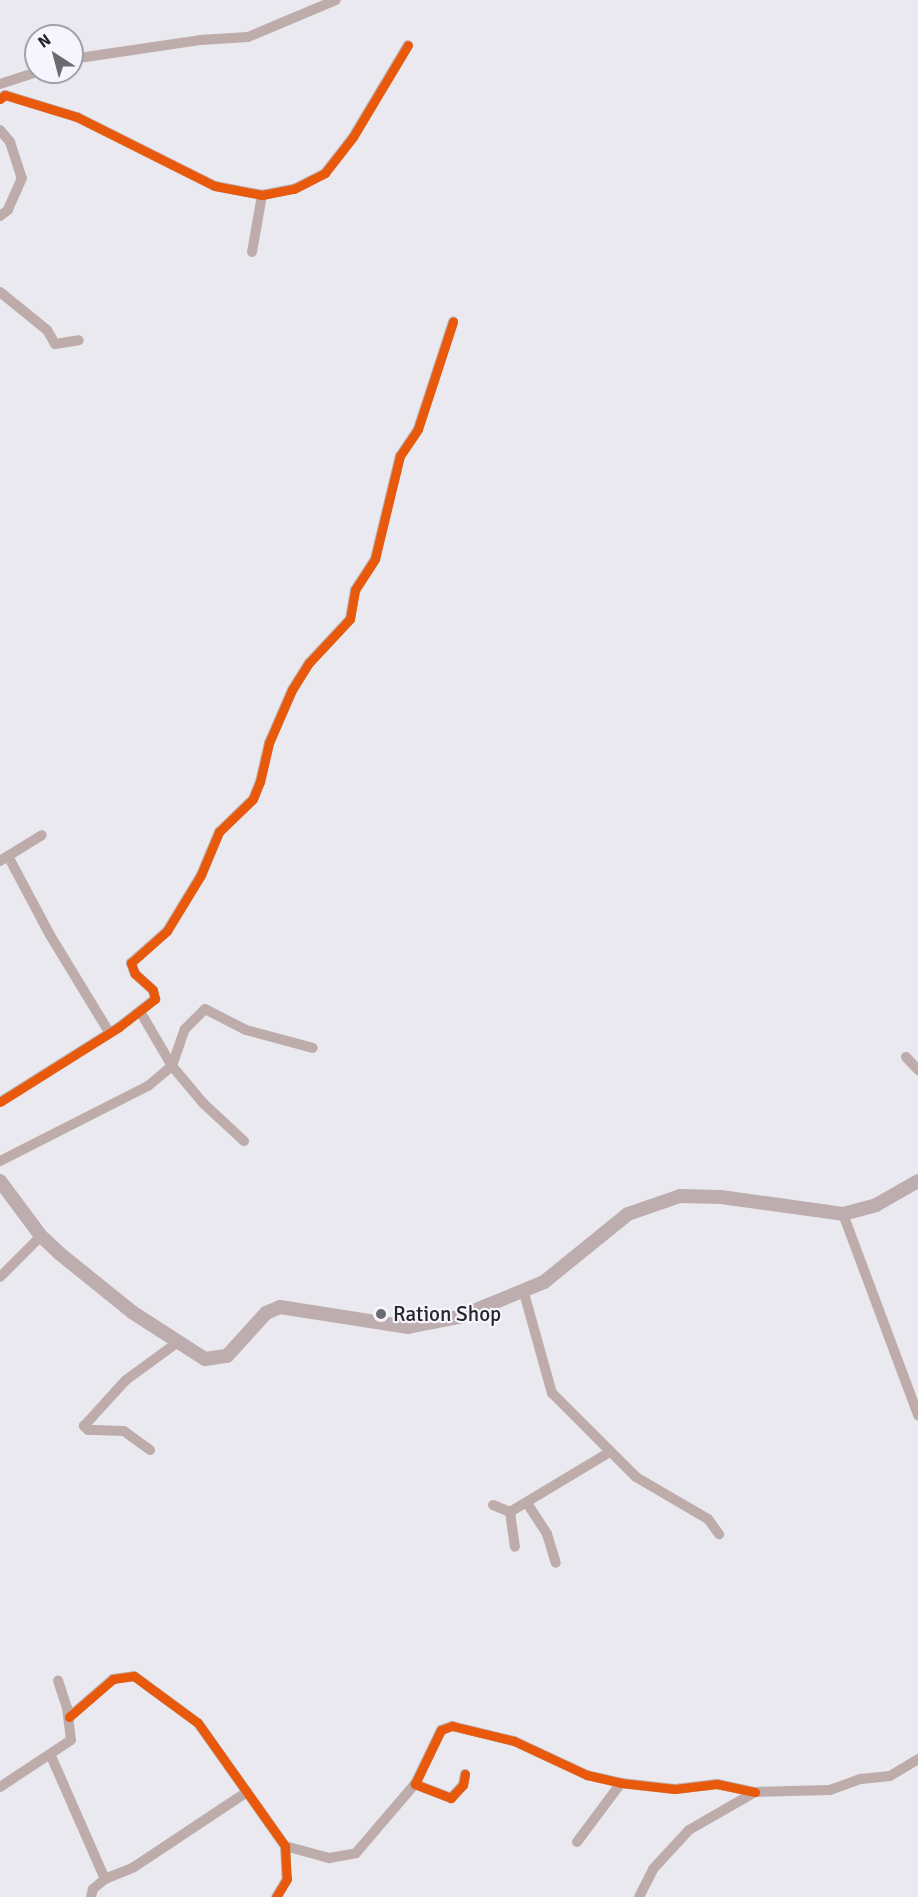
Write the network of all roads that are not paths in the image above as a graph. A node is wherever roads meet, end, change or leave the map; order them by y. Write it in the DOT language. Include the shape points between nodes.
graph roads {
  1 [pos="336,0"];
  2 [pos="408,45"];
  3 [pos="84,57"];
  4 [pos="24,79"];
  5 [pos="2,91"];
  6 [pos="0,130"];
  7 [pos="262,195"];
  8 [pos="0,216"];
  9 [pos="252,252"];
  10 [pos="0,292"];
  11 [pos="453,322"];
  12 [pos="79,340"];
  13 [pos="42,835"];
  14 [pos="4,859"];
  15 [pos="141,1013"];
  16 [pos="109,1032"];
  17 [pos="313,1048"];
  18 [pos="906,1057"];
  19 [pos="172,1066"];
  20 [pos="918,1070"];
  21 [pos="0,1102"];
  22 [pos="244,1141"];
  23 [pos="0,1161"];
  24 [pos="0,1181"];
  25 [pos="918,1181"];
  26 [pos="843,1214"];
  27 [pos="41,1236"];
  28 [pos="0,1277"];
  29 [pos="524,1293"];
  30 [pos="178,1342"];
  31 [pos="918,1415"];
  32 [pos="150,1450"];
  33 [pos="608,1453"];
  34 [pos="527,1503"];
  35 [pos="493,1505"];
  36 [pos="510,1512"];
  37 [pos="719,1534"];
  38 [pos="514,1547"];
  39 [pos="556,1563"];
  40 [pos="58,1680"];
  41 [pos="69,1717"];
  42 [pos="51,1756"];
  43 [pos="918,1759"];
  44 [pos="465,1774"];
  45 [pos="621,1783"];
  46 [pos="415,1784"];
  47 [pos="0,1787"];
  48 [pos="247,1792"];
  49 [pos="755,1792"];
  50 [pos="577,1842"];
  51 [pos="285,1846"];
  52 [pos="105,1879"];
  53 [pos="91,1897"];
  54 [pos="276,1897"];
  55 [pos="639,1897"];
  1 -- 3 [label="street" via="248,37"];
  2 -- 7 [label="street" via="353,137 326,173 294,189"];
  4 -- 5 [label="street"];
  5 -- 7 [label="street" via="77,117 215,186"];
  6 -- 8 [label="street" via="10,142 22,178 8,210"];
  7 -- 9 [label="street"];
  10 -- 12 [label="street" via="47,330 55,344"];
  11 -- 15 [label="street" via="417,429 400,456 375,559 354,590 350,619 309,663 292,690 269,743 253,799 219,832 201,875 167,931 131,963 155,999"];
  13 -- 14 [label="street"];
  14 -- 16 [label="street"];
  15 -- 16 [label="street"];
  15 -- 19 [label="street"];
  16 -- 21 [label="street"];
  17 -- 19 [label="street" via="246,1030 205,1009 185,1029"];
  18 -- 20 [label="street"];
  19 -- 22 [label="street" via="203,1103"];
  19 -- 23 [label="street" via="148,1086"];
  24 -- 27 [label="main road"];
  25 -- 26 [label="main road" via="876,1205"];
  26 -- 29 [label="main road" via="721,1197 680,1196 628,1214 568,1267"];
  26 -- 31 [label="street"];
  27 -- 28 [label="street"];
  27 -- 30 [label="main road" via="132,1312"];
  29 -- 30 [label="main road" via="459,1317 408,1327 280,1307 266,1313 239,1346 218,1359 205,1359"];
  29 -- 33 [label="street" via="552,1392"];
  30 -- 32 [label="street" via="126,1380 84,1426 88,1430 124,1431"];
  33 -- 34 [label="street"];
  33 -- 37 [label="street" via="636,1477 708,1519"];
  34 -- 36 [label="street"];
  34 -- 39 [label="street" via="547,1534"];
  35 -- 36 [label="street"];
  36 -- 38 [label="street"];
  40 -- 41 [label="street"];
  41 -- 42 [label="street" via="73,1736"];
  41 -- 48 [label="street" via="113,1679 134,1676 198,1723"];
  42 -- 47 [label="street"];
  42 -- 52 [label="street"];
  43 -- 49 [label="street" via="890,1776 861,1779 830,1790"];
  44 -- 46 [label="street" via="463,1785 451,1798"];
  45 -- 46 [label="street" via="587,1775 514,1742 452,1726 441,1730"];
  45 -- 49 [label="street" via="675,1789 717,1784"];
  45 -- 50 [label="street"];
  46 -- 51 [label="street" via="356,1853 329,1858"];
  48 -- 51 [label="street"];
  48 -- 52 [label="street" via="134,1867"];
  49 -- 55 [label="street" via="689,1830 653,1869"];
  51 -- 54 [label="street" via="287,1879"];
  52 -- 53 [label="street" via="93,1889"];
}
